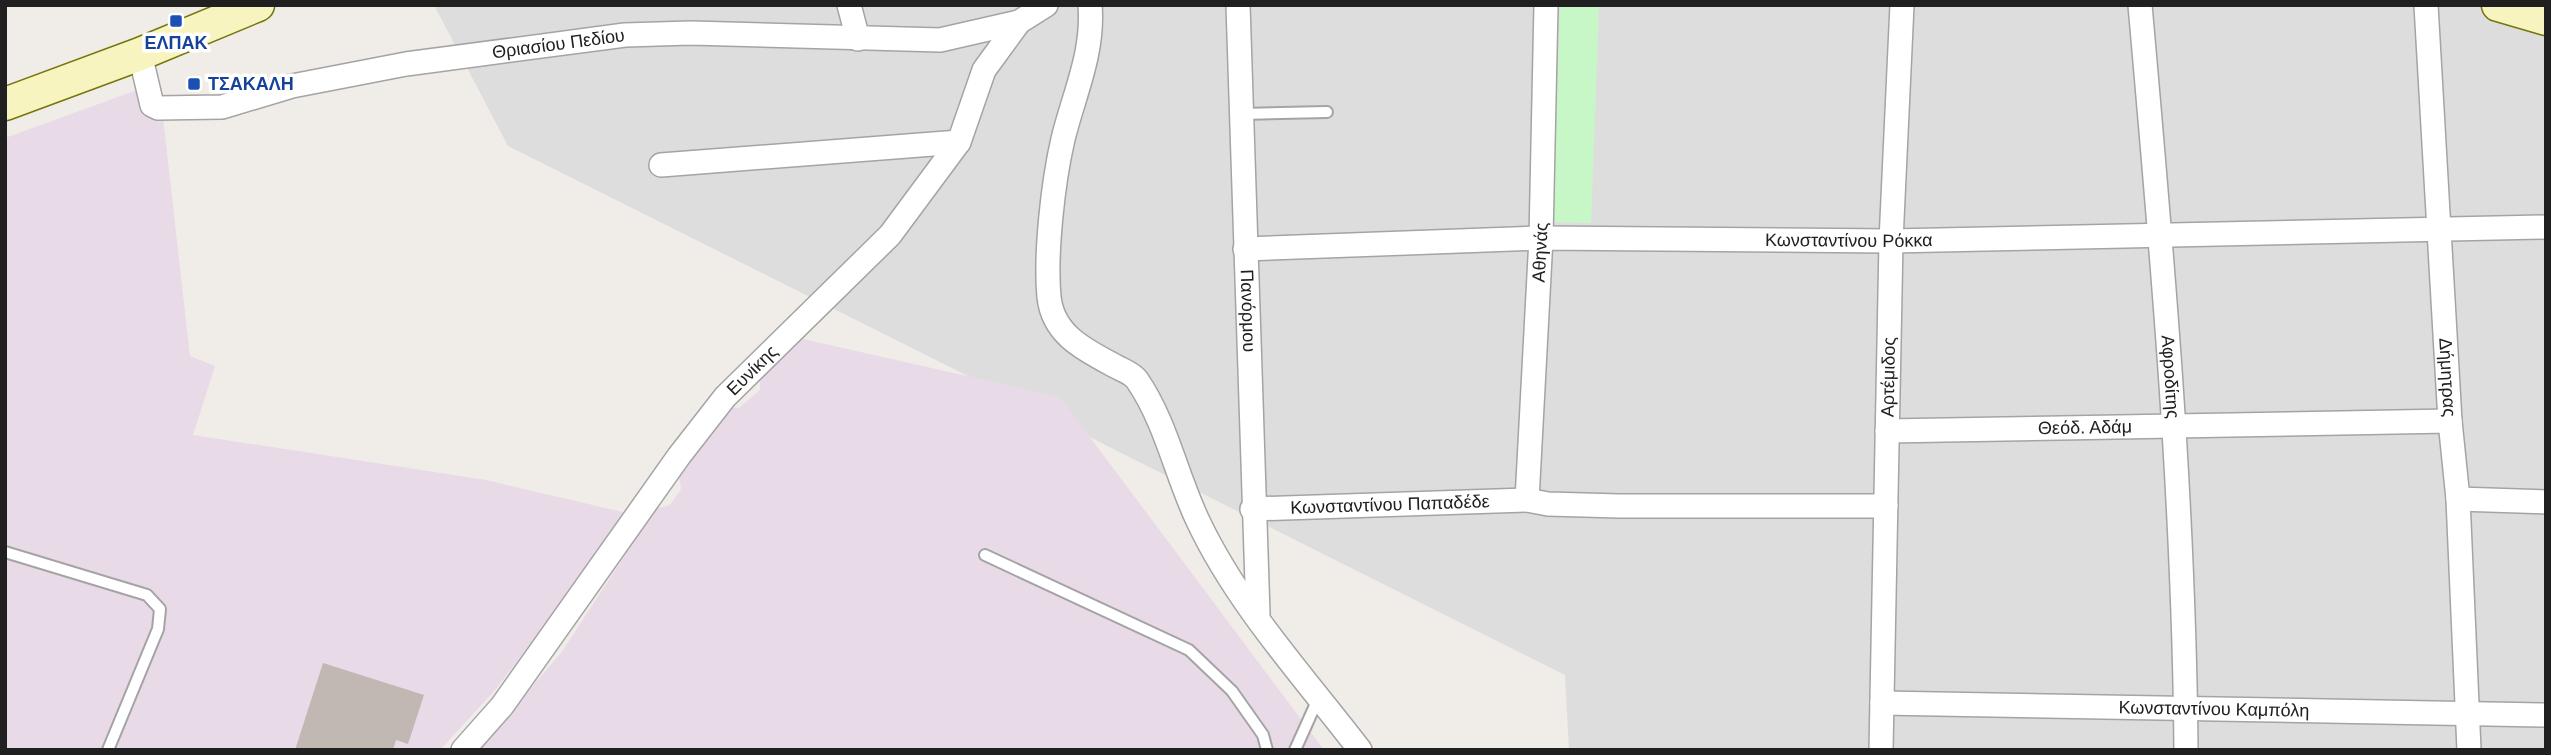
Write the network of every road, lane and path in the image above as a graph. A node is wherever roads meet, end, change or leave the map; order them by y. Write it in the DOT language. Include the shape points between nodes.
graph roads {
  1 [pos="258,5"];
  2 [pos="849,5"];
  3 [pos="1046,5"];
  4 [pos="1090,5"];
  5 [pos="1238,5"];
  6 [pos="1546,5"];
  7 [pos="1902,5"];
  8 [pos="2140,5"];
  9 [pos="2426,5"];
  10 [pos="2498,5"];
  11 [pos="2546,19"];
  12 [pos="1019,22"];
  13 [pos="858,39"];
  14 [pos="140,54"];
  15 [pos="5,104"];
  16 [pos="1327,112"];
  17 [pos="1242,114"];
  18 [pos="959,142"];
  19 [pos="661,165"];
  20 [pos="2445,227"];
  21 [pos="2546,227"];
  22 [pos="2160,237"];
  23 [pos="1541,238"];
  24 [pos="1891,241"];
  25 [pos="1245,249"];
  26 [pos="2450,421"];
  27 [pos="2172,427"];
  28 [pos="1887,431"];
  29 [pos="2458,499"];
  30 [pos="1527,500"];
  31 [pos="2546,502"];
  32 [pos="1886,506"];
  33 [pos="1252,509"];
  34 [pos="5,552"];
  35 [pos="985,555"];
  36 [pos="1258,615"];
  37 [pos="1319,696"];
  38 [pos="1882,703"];
  39 [pos="2186,708"];
  40 [pos="2467,715"];
  41 [pos="2546,715"];
  42 [pos="108,750"];
  43 [pos="463,750"];
  44 [pos="1267,750"];
  45 [pos="1294,750"];
  46 [pos="1360,750"];
  47 [pos="1881,750"];
  48 [pos="2186,750"];
  49 [pos="2469,750"];
  1 -- 14 [label="main road"];
  2 -- 13 [label="street"];
  3 -- 12 [label="street, Ευνίκης"];
  4 -- 36 [label="street" via="1085,70 1053,195 1049,299 1059,328 1078,347 1135,377 1152,405 1198,521"];
  5 -- 17 [label="street, Πανόρμου"];
  6 -- 23 [label="street, Αθηνάς"];
  7 -- 24 [label="street, Αρτέμιδος"];
  8 -- 22 [label="street, Αφροδίτης"];
  9 -- 20 [label="street, Δήμητρας"];
  10 -- 11 [label="main road"];
  12 -- 13 [label="street, Θριασίου Πεδίου" via="940,40"];
  12 -- 18 [label="street, Ευνίκης" via="984,70"];
  13 -- 14 [label="street, Θριασίου Πεδίου" via="625,35 406,64 292,86 234,105 197,108 152,105"];
  14 -- 15 [label="main road"];
  16 -- 17 [label="lane"];
  17 -- 25 [label="street, Πανόρμου"];
  18 -- 19 [label="street"];
  18 -- 43 [label="street, Ευνίκης" via="890,235 725,397 502,706"];
  20 -- 21 [label="street, Κωνσταντίνου Ρόκκα"];
  20 -- 22 [label="street, Κωνσταντίνου Ρόκκα"];
  20 -- 26 [label="street, Δήμητρας"];
  22 -- 24 [label="street, Κωνσταντίνου Ρόκκα"];
  22 -- 27 [label="street, Αφροδίτης"];
  23 -- 24 [label="street, Κωνσταντίνου Ρόκκα"];
  23 -- 25 [label="street, Κωνσταντίνου Ρόκκα"];
  23 -- 30 [label="street, Αθηνάς"];
  24 -- 28 [label="street, Αρτέμιδος"];
  25 -- 33 [label="street, Πανόρμου"];
  26 -- 27 [label="street, Θεόδ. Αδάμ"];
  26 -- 29 [label="street, Δήμητρας"];
  27 -- 28 [label="street, Θεόδ. Αδάμ"];
  27 -- 39 [label="street, Αφροδίτης"];
  28 -- 32 [label="street, Αρτέμιδος"];
  29 -- 31 [label="street"];
  29 -- 40 [label="street, Δήμητρας"];
  30 -- 32 [label="street, Κωνσταντίνου Παπαδέδε" via="1607,505"];
  30 -- 33 [label="street, Κωνσταντίνου Παπαδέδε"];
  32 -- 38 [label="street, Αρτέμιδος"];
  33 -- 36 [label="street, Πανόρμου"];
  34 -- 42 [label="lane" via="147,594 160,609 158,629"];
  35 -- 44 [label="lane" via="1189,650 1232,691 1263,734"];
  36 -- 37 [label="street"];
  37 -- 45 [label="lane"];
  37 -- 46 [label="street"];
  38 -- 39 [label="street, Κωνσταντίνου Καμπόλη"];
  38 -- 47 [label="street, Αρτέμιδος"];
  39 -- 40 [label="street, Κωνσταντίνου Καμπόλη"];
  39 -- 48 [label="street, Αφροδίτης"];
  40 -- 41 [label="street, Κωνσταντίνου Καμπόλη"];
  40 -- 49 [label="street, Δήμητρας"];
}
